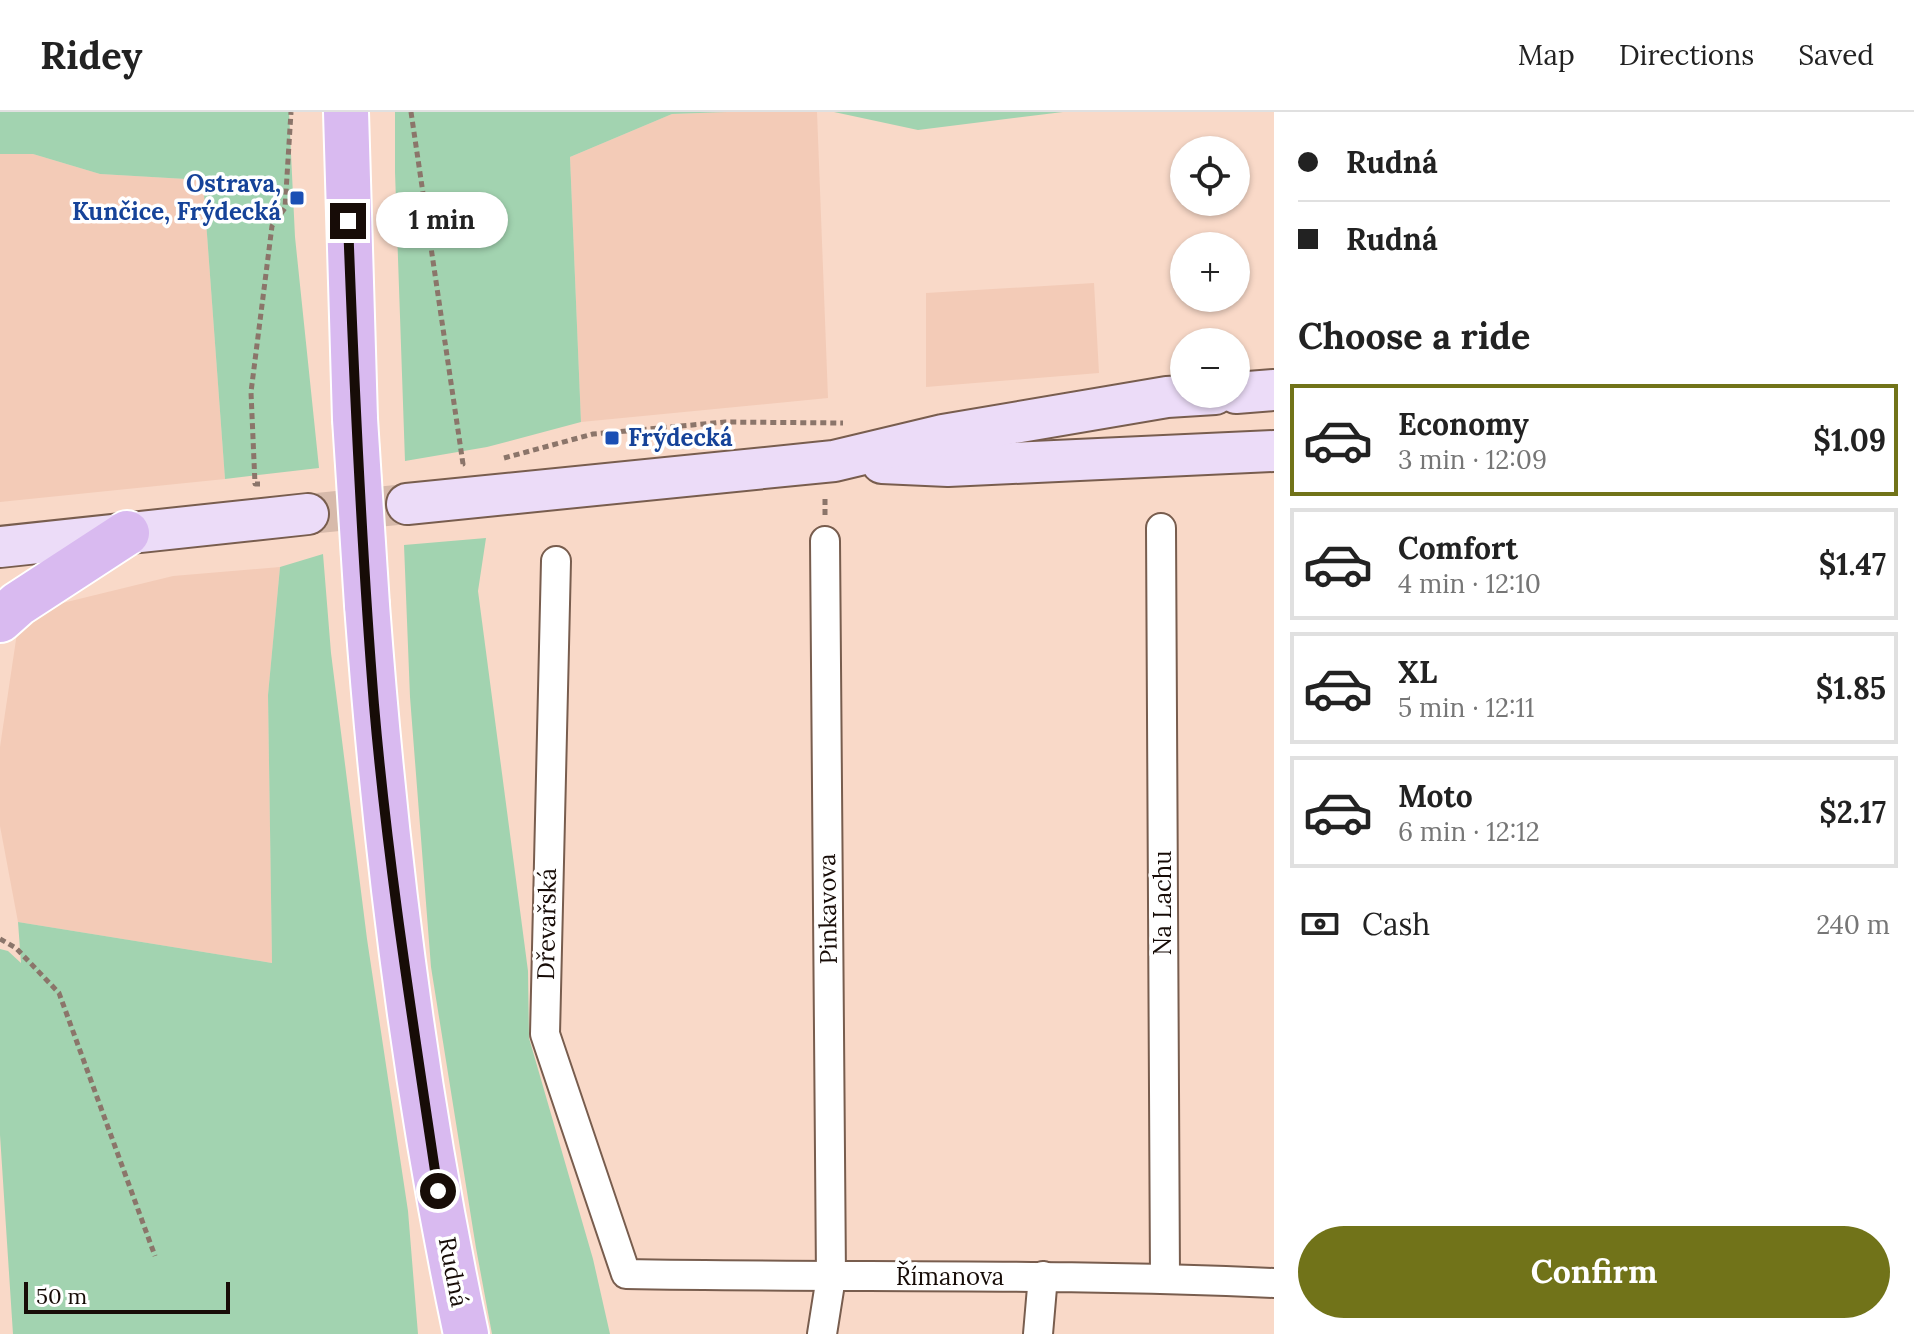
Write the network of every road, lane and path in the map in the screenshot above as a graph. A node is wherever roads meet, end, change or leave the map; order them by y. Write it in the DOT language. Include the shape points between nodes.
graph roads {
  1 [pos="291,112"];
  2 [pos="346,112"];
  3 [pos="411,112"];
  4 [pos="1274,390"];
  5 [pos="1250,392"];
  6 [pos="1170,397"];
  7 [pos="1274,451"];
  8 [pos="834,461"];
  9 [pos="463,464"];
  10 [pos="267,483"];
  11 [pos="407,504"];
  12 [pos="308,514"];
  13 [pos="1161,528"];
  14 [pos="127,533"];
  15 [pos="825,541"];
  16 [pos="0,547"];
  17 [pos="556,561"];
  18 [pos="0,620"];
  19 [pos="0,939"];
  20 [pos="447,1248"];
  21 [pos="155,1256"];
  22 [pos="626,1274"];
  23 [pos="1043,1276"];
  24 [pos="831,1277"];
  25 [pos="1165,1278"];
  26 [pos="1274,1283"];
  27 [pos="447,1334"];
  28 [pos="466,1334"];
  29 [pos="822,1334"];
  30 [pos="1038,1334"];
  1 -- 10 [label="path" via="285,208 272,226 251,392 255,484"];
  2 -- 20 [label="main road, Rudná, bridge" via="355,419 375,708 403,963"];
  3 -- 9 [label="path"];
  4 -- 5 [label="main road"];
  6 -- 8 [label="main road" via="943,435"];
  7 -- 8 [label="main road" via="948,466"];
  8 -- 11 [label="main road"];
  12 -- 14 [label="main road"];
  13 -- 25 [label="street, Na Lachu"];
  14 -- 16 [label="main road"];
  14 -- 18 [label="main road"];
  15 -- 24 [label="street, Pinkavova"];
  17 -- 22 [label="street, Dřevařská" via="545,1034"];
  19 -- 21 [label="path" via="16,948 59,993"];
  20 -- 27 [label="main road"];
  20 -- 28 [label="main road, Rudná"];
  22 -- 24 [label="street, Římanova"];
  23 -- 24 [label="street, Římanova"];
  23 -- 25 [label="street, Římanova"];
  23 -- 30 [label="street"];
  24 -- 29 [label="street, Pinkavova"];
  25 -- 26 [label="street, Římanova"];
}
